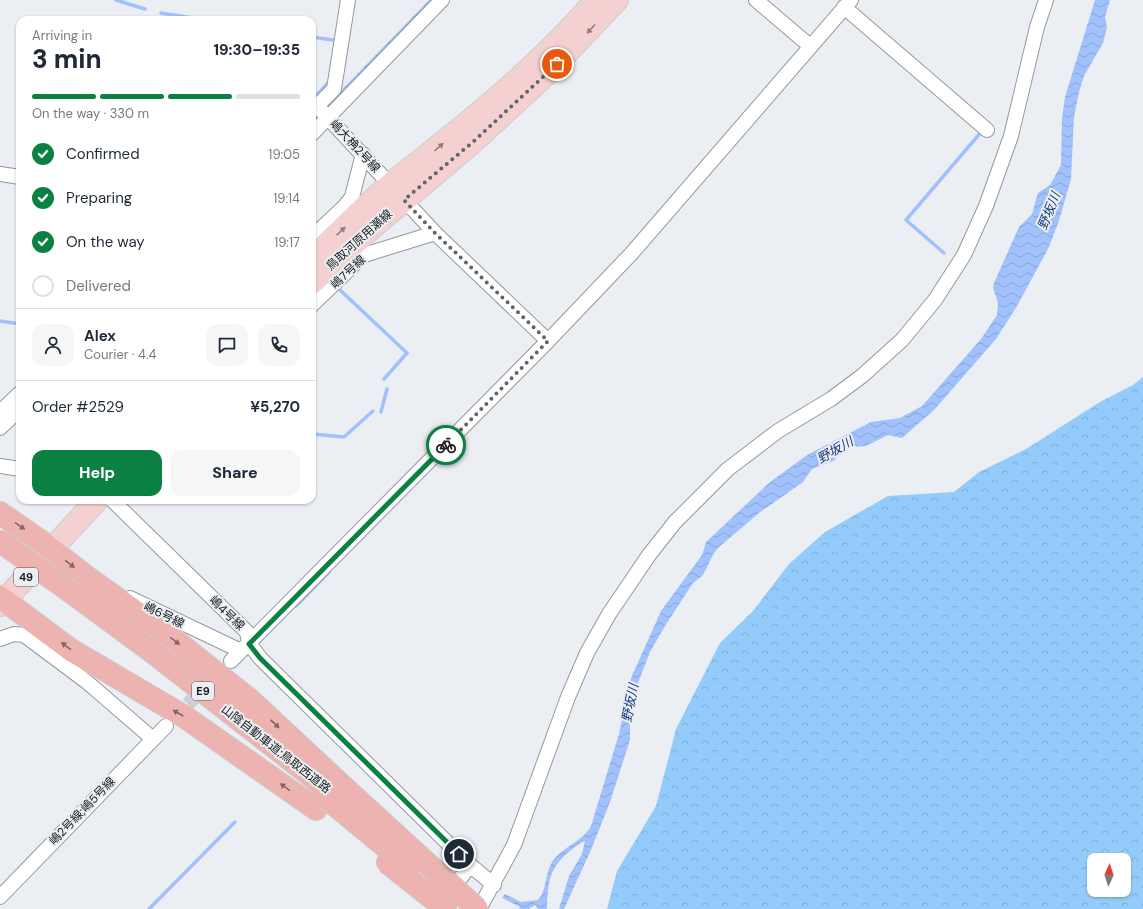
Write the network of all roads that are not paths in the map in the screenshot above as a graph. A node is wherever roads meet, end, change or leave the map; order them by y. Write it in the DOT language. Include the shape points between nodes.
graph roads {
  1 [pos="348,0"];
  2 [pos="442,0"];
  3 [pos="596,0"];
  4 [pos="617,0"];
  5 [pos="756,0"];
  6 [pos="1046,0"];
  7 [pos="847,4"];
  8 [pos="810,46"];
  9 [pos="316,107"];
  10 [pos="316,109"];
  11 [pos="329,118"];
  12 [pos="316,130"];
  13 [pos="987,130"];
  14 [pos="363,154"];
  15 [pos="0,174"];
  16 [pos="16,176"];
  17 [pos="397,192"];
  18 [pos="316,233"];
  19 [pos="435,233"];
  20 [pos="316,255"];
  21 [pos="316,279"];
  22 [pos="316,301"];
  23 [pos="548,341"];
  24 [pos="16,397"];
  25 [pos="0,412"];
  26 [pos="16,413"];
  27 [pos="0,428"];
  28 [pos="0,466"];
  29 [pos="16,468"];
  30 [pos="73,504"];
  31 [pos="92,504"];
  32 [pos="121,504"];
  33 [pos="0,513"];
  34 [pos="0,541"];
  35 [pos="45,545"];
  36 [pos="0,549"];
  37 [pos="88,578"];
  38 [pos="1,596"];
  39 [pos="72,596"];
  40 [pos="0,639"];
  41 [pos="245,647"];
  42 [pos="231,661"];
  43 [pos="166,726"];
  44 [pos="153,739"];
  45 [pos="327,794"];
  46 [pos="470,865"];
  47 [pos="457,883"];
  48 [pos="494,884"];
  49 [pos="1,893"];
  50 [pos="437,909"];
  51 [pos="458,909"];
  52 [pos="468,909"];
  53 [pos="478,909"];
  1 -- 9 [label="street" via="334,89"];
  2 -- 11 [label="street"];
  17 -- 3 [label="main road, 鳥取河原用瀬線, one-way" via="429,155 538,59"];
  4 -- 17 [label="main road, 鳥取河原用瀬線, one-way" via="548,73 474,141"];
  5 -- 8 [label="street"];
  6 -- 48 [label="street" via="1011,136 986,206 964,255 939,294 902,340 862,376 831,399 778,431 728,469 675,522 609,614 587,653 568,697 514,845"];
  7 -- 8 [label="street"];
  7 -- 13 [label="street"];
  8 -- 23 [label="street" via="631,254"];
  10 -- 11 [label="street, 嶋大桷2号線"];
  11 -- 12 [label="street"];
  11 -- 14 [label="street, 嶋大桷2号線"];
  14 -- 17 [label="street, 嶋大桷2号線"];
  14 -- 18 [label="street" via="352,197 346,206"];
  15 -- 16 [label="street"];
  17 -- 19 [label="street, 嶋大桷2号線"];
  20 -- 17 [label="main road, 鳥取河原用瀬線, one-way"];
  17 -- 21 [label="main road, 鳥取河原用瀬線"];
  19 -- 22 [label="street, 嶋7号線" via="364,255"];
  19 -- 23 [label="street, 嶋大桷2号線"];
  23 -- 41 [label="street"];
  24 -- 25 [label="street"];
  26 -- 27 [label="street"];
  28 -- 29 [label="street"];
  30 -- 35 [label="main road, 49"];
  31 -- 35 [label="main road, 49"];
  32 -- 41 [label="street, 嶋4号線" via="247,632"];
  33 -- 35 [label="highway, one-way"];
  34 -- 39 [label="highway, 山陰自動車道;鳥取西道路 / E9, bridge"];
  35 -- 37 [label="highway, one-way"];
  35 -- 38 [label="main road, 49"];
  36 -- 39 [label="highway, 山陰自動車道;鳥取西道路 / E9"];
  37 -- 41 [label="street, 嶋6号線"];
  37 -- 45 [label="highway, one-way" via="167,634 250,700"];
  45 -- 38 [label="highway, one-way" via="185,717 71,650"];
  39 -- 45 [label="highway, 山陰自動車道;鳥取西道路 / E9" via="160,657"];
  40 -- 44 [label="street" via="14,634 24,635 87,682"];
  41 -- 42 [label="street"];
  41 -- 46 [label="street, 嶋4号線" via="260,658"];
  43 -- 44 [label="street, 嶋2号線;嶋5号線"];
  44 -- 49 [label="street, 嶋2号線;嶋5号線"];
  45 -- 50 [label="highway, bridge" via="394,867"];
  45 -- 51 [label="highway, 山陰自動車道;鳥取西道路 / E9, bridge"];
  45 -- 52 [label="highway, 山陰自動車道;鳥取西道路 / E9"];
  45 -- 53 [label="highway, bridge"];
  46 -- 47 [label="street"];
  46 -- 48 [label="street, 嶋4号線"];
  48 -- 53 [label="street"];
}
